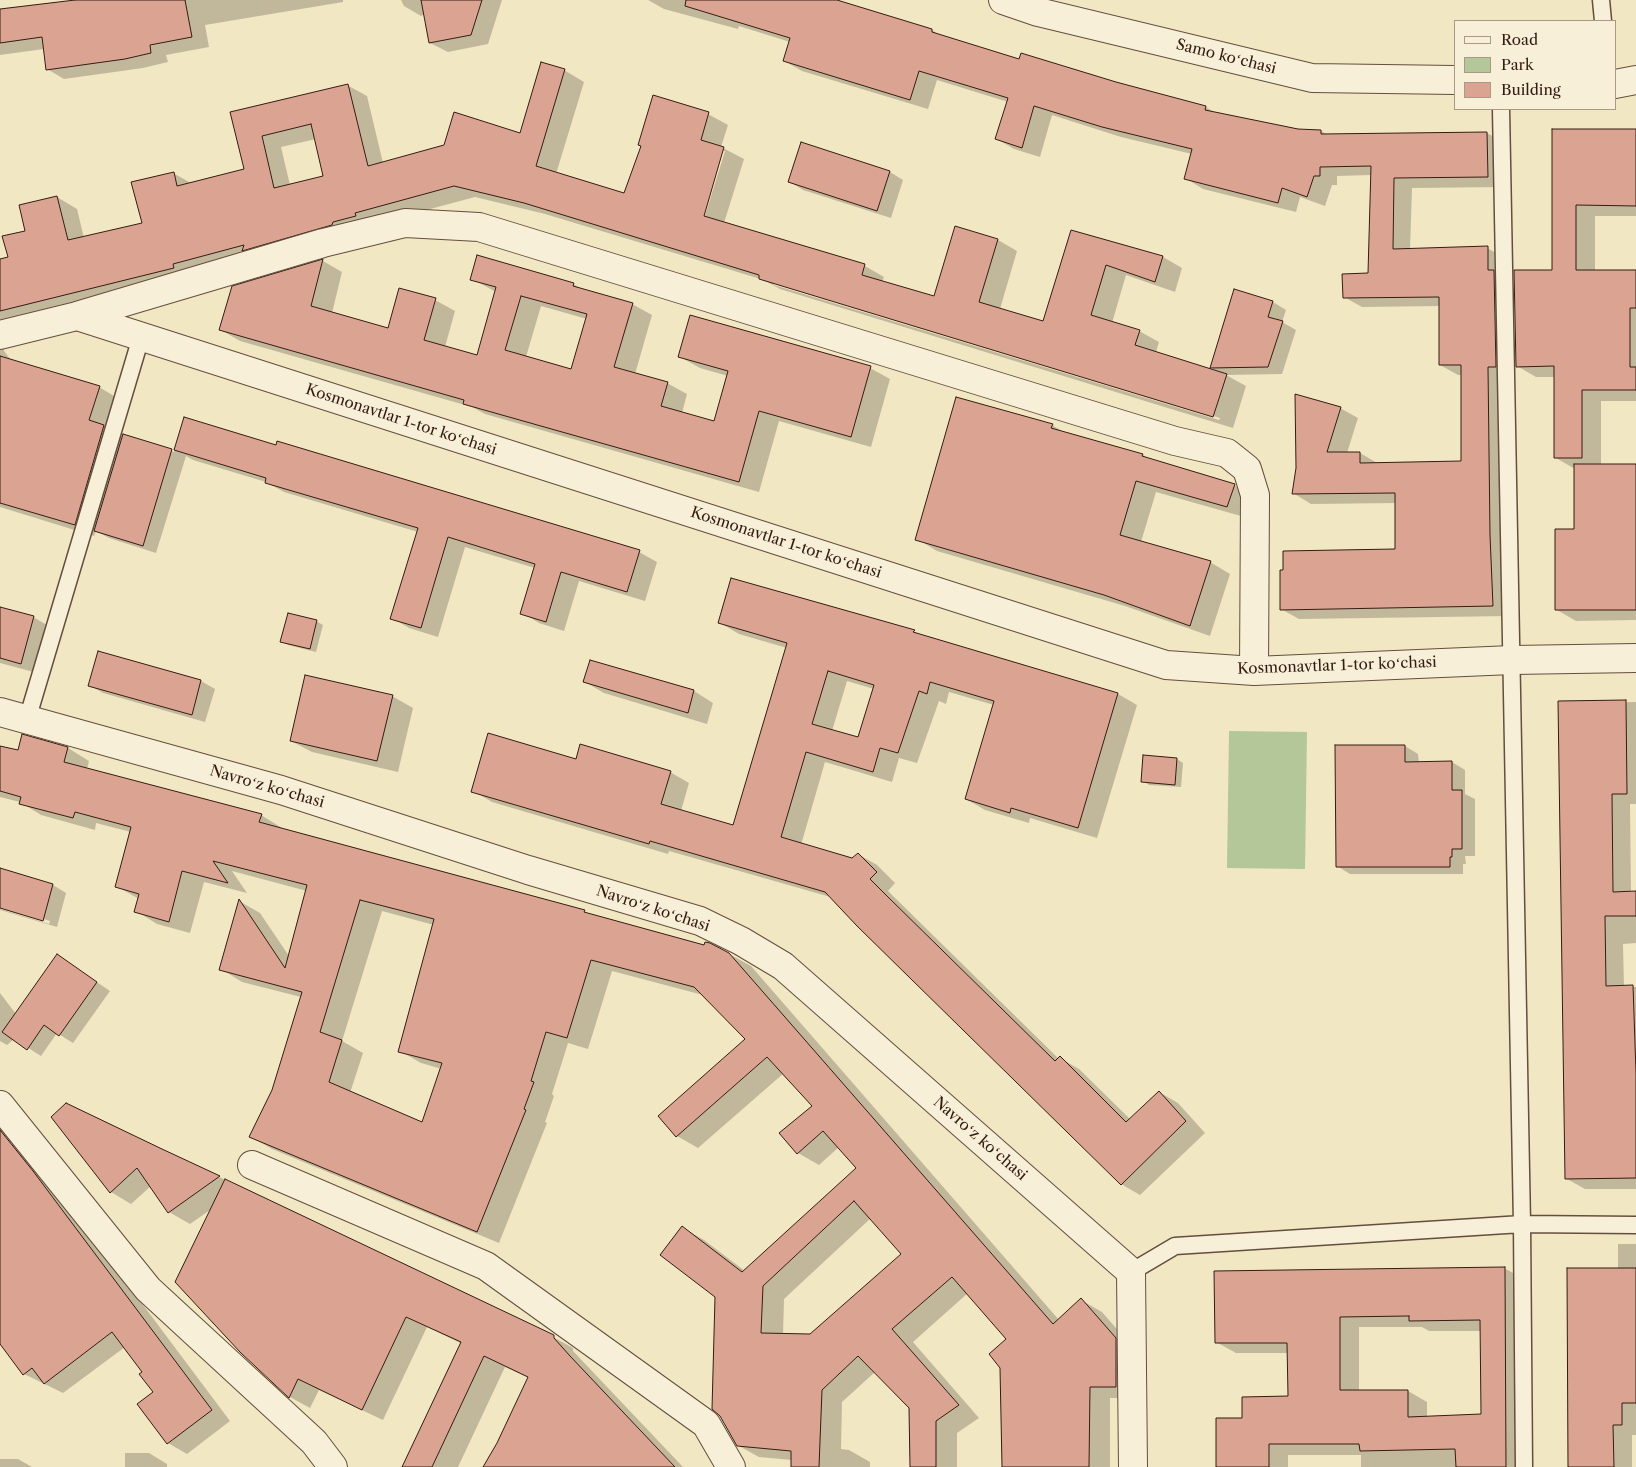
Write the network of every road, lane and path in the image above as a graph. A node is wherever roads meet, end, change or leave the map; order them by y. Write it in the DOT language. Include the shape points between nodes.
graph roads {
  1 [pos="1003,0"];
  2 [pos="1601,0"];
  3 [pos="1041,6"];
  4 [pos="1603,20"];
  5 [pos="1454,80"];
  6 [pos="1636,80"];
  7 [pos="1616,84"];
  8 [pos="1501,110"];
  9 [pos="77,316"];
  10 [pos="0,335"];
  11 [pos="141,337"];
  12 [pos="1636,658"];
  13 [pos="1512,660"];
  14 [pos="1254,671"];
  15 [pos="0,712"];
  16 [pos="27,720"];
  17 [pos="0,1105"];
  18 [pos="252,1165"];
  19 [pos="1522,1224"];
  20 [pos="1636,1225"];
  21 [pos="1132,1272"];
  22 [pos="333,1467"];
  23 [pos="730,1467"];
  24 [pos="1133,1467"];
  25 [pos="1524,1467"];
  1 -- 3 [label="street, Samo koʻchasi"];
  2 -- 4 [label="lane"];
  3 -- 5 [label="street, Samo koʻchasi" via="1312,78"];
  6 -- 7 [label="street"];
  8 -- 13 [label="lane"];
  9 -- 10 [label="street"];
  9 -- 11 [label="street, Kosmonavtlar 1-tor koʻchasi"];
  9 -- 14 [label="street" via="323,243 405,223 479,227 1175,441 1227,452 1247,469 1255,495"];
  11 -- 14 [label="street, Kosmonavtlar 1-tor koʻchasi" via="1166,665"];
  11 -- 16 [label="lane"];
  12 -- 13 [label="street, Kosmonavtlar 1-tor koʻchasi"];
  13 -- 14 [label="street, Kosmonavtlar 1-tor koʻchasi"];
  13 -- 19 [label="lane"];
  15 -- 16 [label="street, Navroʻz koʻchasi"];
  16 -- 21 [label="street, Navroʻz koʻchasi" via="281,790 700,922 742,941 783,966"];
  17 -- 22 [label="street" via="148,1290 314,1442"];
  18 -- 23 [label="street" via="486,1266 706,1424"];
  19 -- 20 [label="lane"];
  19 -- 21 [label="lane" via="1175,1246"];
  19 -- 25 [label="lane"];
  21 -- 24 [label="street"];
}
